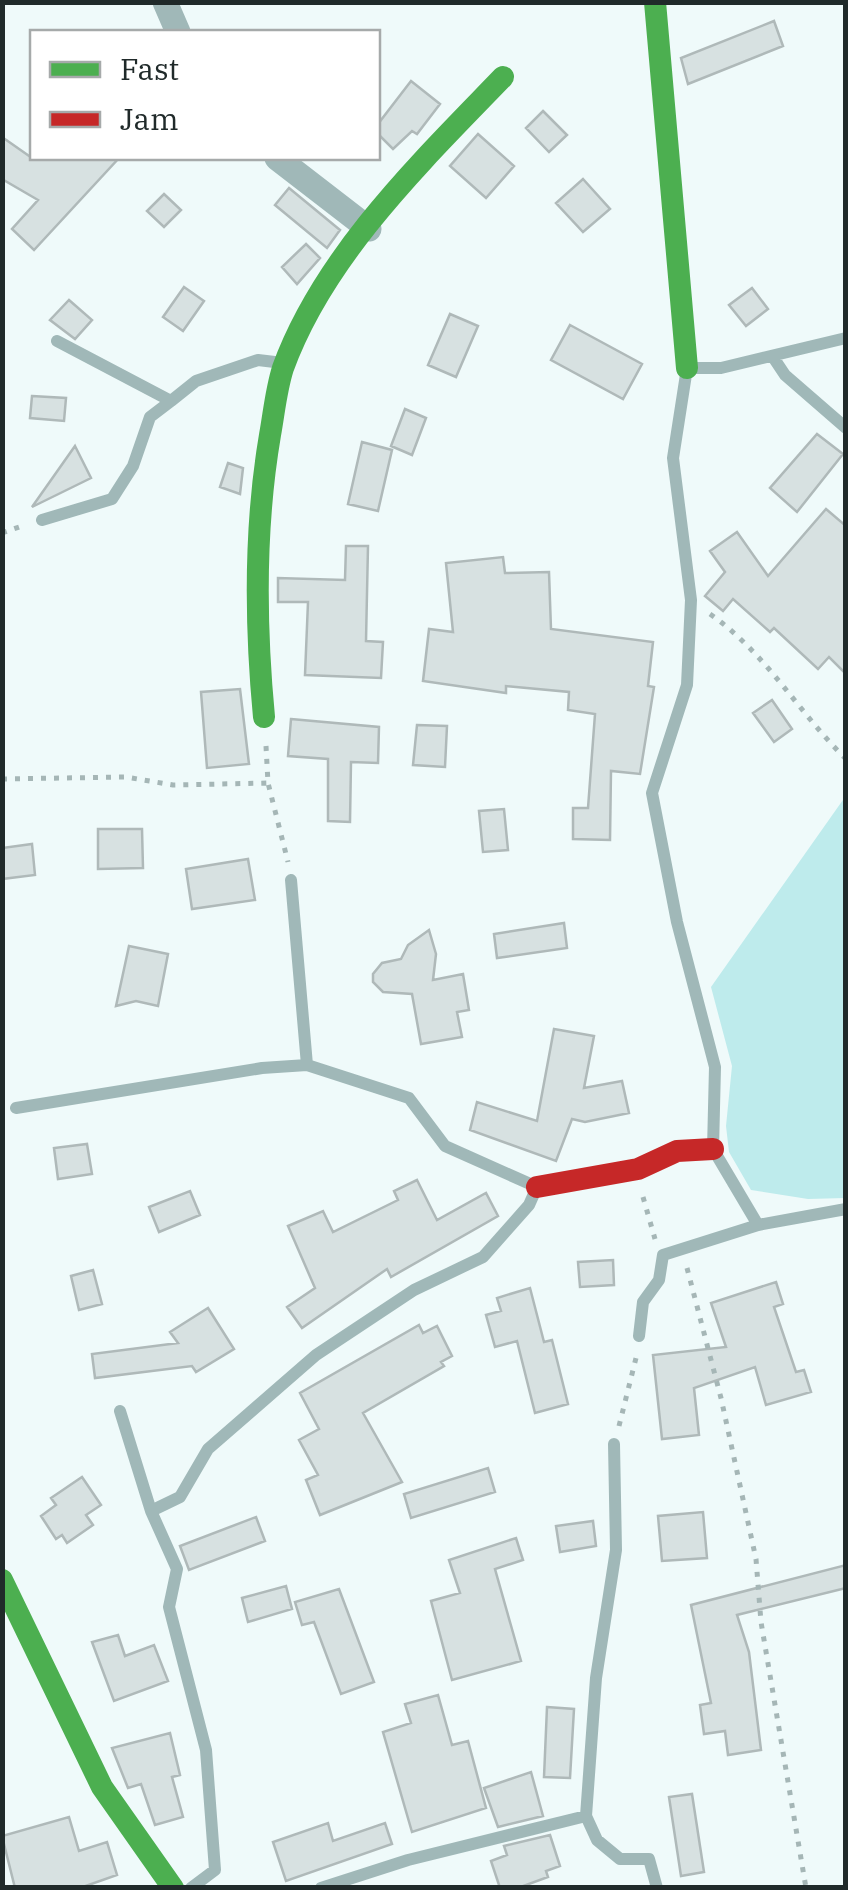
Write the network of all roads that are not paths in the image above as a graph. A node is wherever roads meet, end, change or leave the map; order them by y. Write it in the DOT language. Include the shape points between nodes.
graph roads {
  1 [pos="166,2"];
  2 [pos="655,2"];
  3 [pos="177,30"];
  4 [pos="504,77"];
  5 [pos="280,160"];
  6 [pos="369,229"];
  7 [pos="846,338"];
  8 [pos="58,340"];
  9 [pos="774,357"];
  10 [pos="285,363"];
  11 [pos="687,368"];
  12 [pos="171,401"];
  13 [pos="846,428"];
  14 [pos="42,520"];
  15 [pos="264,716"];
  16 [pos="291,880"];
  17 [pos="306,1065"];
  18 [pos="16,1108"];
  19 [pos="713,1149"];
  20 [pos="538,1187"];
  21 [pos="846,1209"];
  22 [pos="758,1225"];
  23 [pos="639,1336"];
  24 [pos="120,1412"];
  25 [pos="614,1444"];
  26 [pos="151,1511"];
  27 [pos="2,1580"];
  28 [pos="586,1816"];
  29 [pos="173,1888"];
  30 [pos="192,1888"];
  31 [pos="321,1888"];
  32 [pos="657,1888"];
  1 -- 3 [label="street"];
  2 -- 11 [label="street"];
  4 -- 6 [label="street" via="407,176"];
  5 -- 6 [label="street"];
  6 -- 10 [label="street"];
  7 -- 9 [label="lane"];
  8 -- 12 [label="lane"];
  9 -- 11 [label="lane"];
  9 -- 13 [label="lane" via="785,375"];
  10 -- 12 [label="lane" via="258,360 196,382"];
  10 -- 15 [label="street" via="258,534 254,624"];
  11 -- 19 [label="lane" via="674,458 691,600 688,684 652,793 716,1067"];
  12 -- 14 [label="lane" via="150,417 133,466 112,499"];
  16 -- 17 [label="lane"];
  17 -- 18 [label="lane"];
  17 -- 20 [label="lane" via="409,1098 445,1146"];
  19 -- 20 [label="street" via="677,1151 638,1169"];
  19 -- 22 [label="lane"];
  20 -- 26 [label="lane" via="483,1257 414,1290 316,1355 208,1448 180,1497"];
  21 -- 22 [label="lane"];
  22 -- 23 [label="lane" via="663,1255 659,1280 642,1302"];
  24 -- 26 [label="lane"];
  25 -- 28 [label="lane" via="616,1550 596,1678"];
  26 -- 30 [label="lane" via="176,1569 169,1608 206,1750 214,1870"];
  27 -- 29 [label="street" via="102,1787"];
  28 -- 31 [label="lane"];
  28 -- 32 [label="lane" via="598,1840 620,1859 649,1860"];
}
